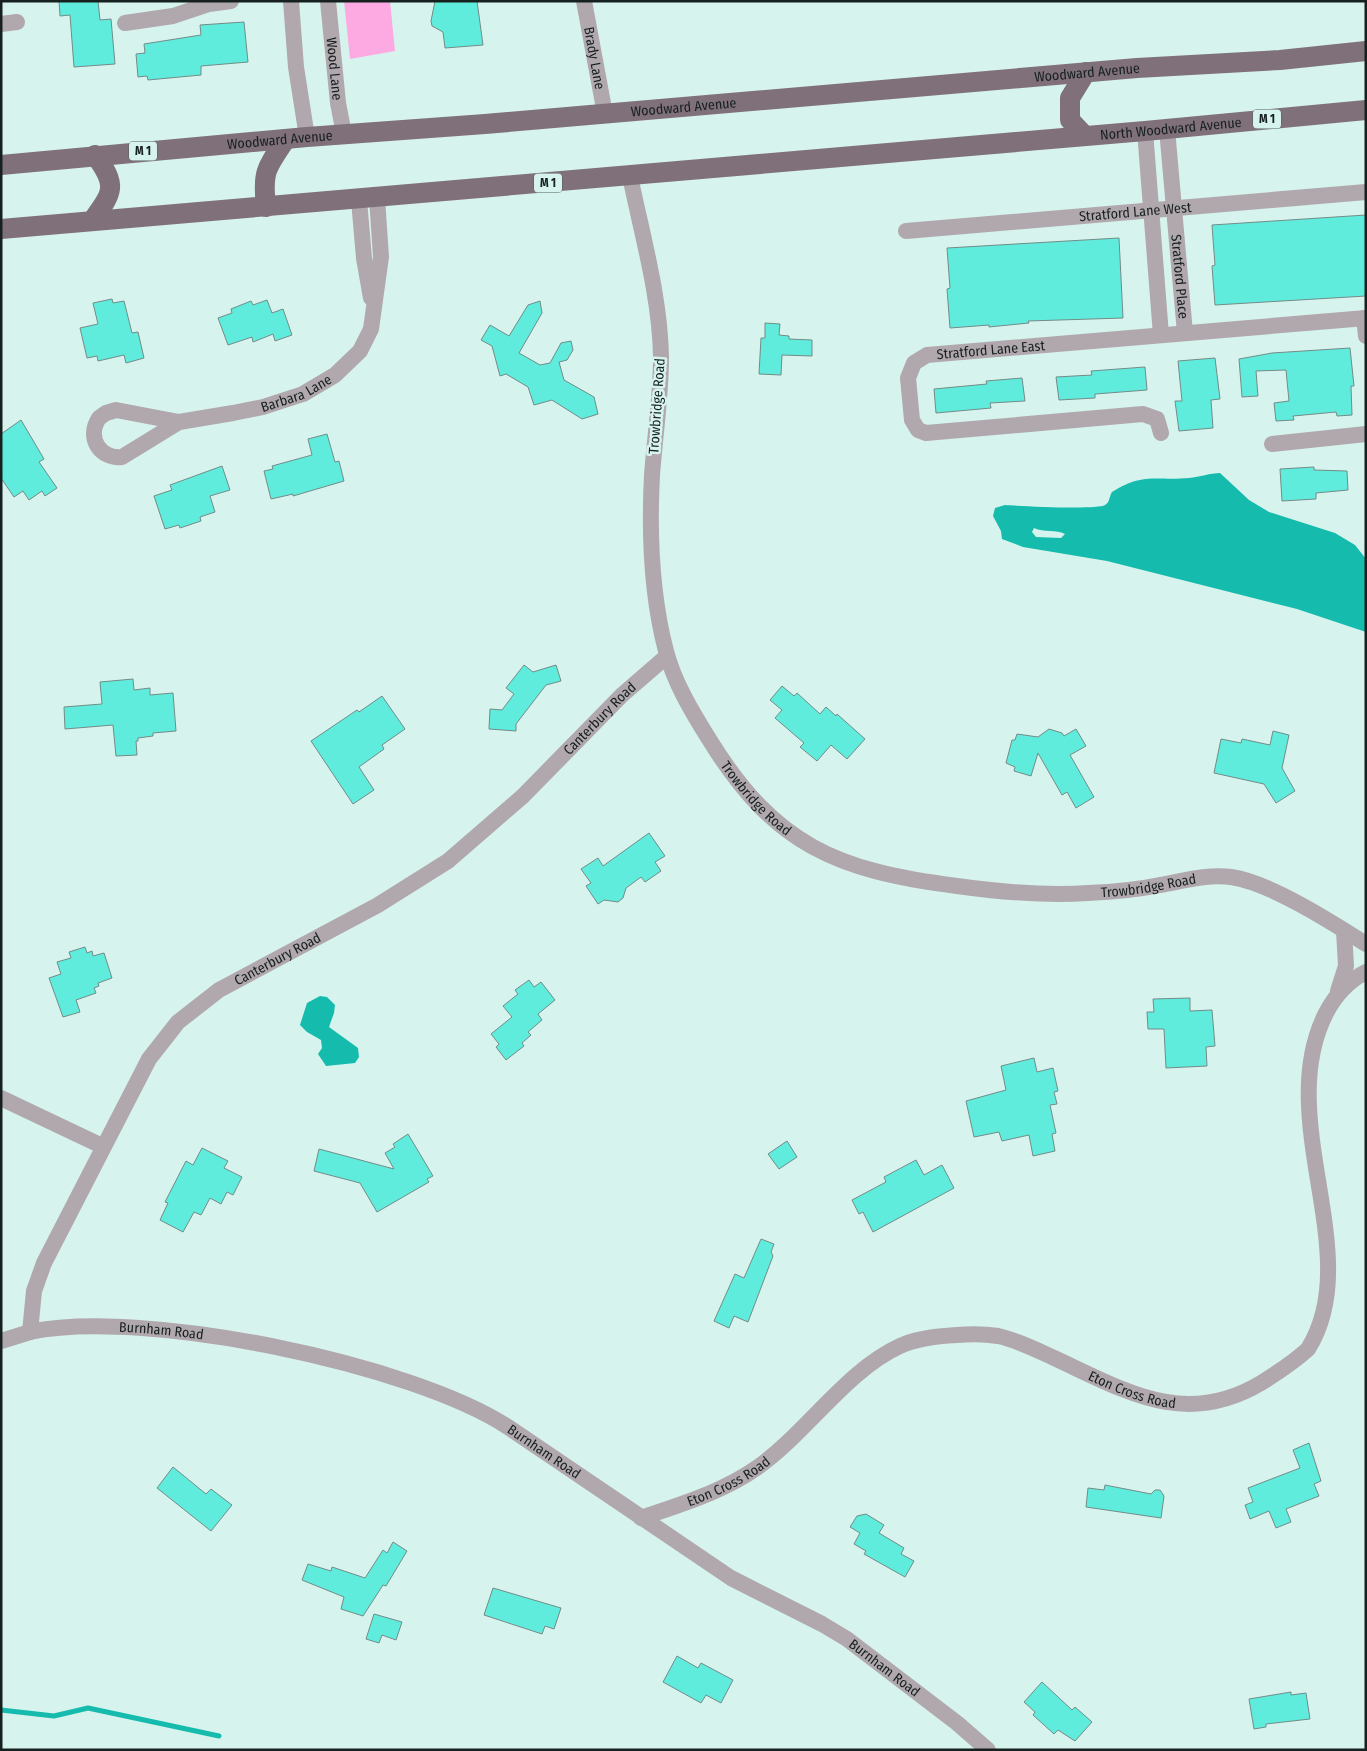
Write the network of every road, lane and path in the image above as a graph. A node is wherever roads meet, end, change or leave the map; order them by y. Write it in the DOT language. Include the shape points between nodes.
graph roads {
  1 [pos="230,1"];
  2 [pos="291,1"];
  3 [pos="328,1"];
  4 [pos="584,1"];
  5 [pos="125,23"];
  6 [pos="1366,51"];
  7 [pos="1086,72"];
  8 [pos="1366,110"];
  9 [pos="605,114"];
  10 [pos="1168,129"];
  11 [pos="1145,131"];
  12 [pos="344,134"];
  13 [pos="1085,136"];
  14 [pos="307,137"];
  15 [pos="286,139"];
  16 [pos="95,156"];
  17 [pos="1,165"];
  18 [pos="630,176"];
  19 [pos="1366,192"];
  20 [pos="368,199"];
  21 [pos="266,207"];
  22 [pos="1174,208"];
  23 [pos="1151,210"];
  24 [pos="92,221"];
  25 [pos="1,229"];
  26 [pos="906,231"];
  27 [pos="1365,318"];
  28 [pos="1185,333"];
  29 [pos="1161,335"];
  30 [pos="1366,336"];
  31 [pos="179,422"];
  32 [pos="1161,433"];
  33 [pos="1366,434"];
  34 [pos="1272,444"];
  35 [pos="667,656"];
  36 [pos="1344,931"];
  37 [pos="1366,944"];
  38 [pos="1366,972"];
  39 [pos="1334,1000"];
  40 [pos="1,1098"];
  41 [pos="102,1146"];
  42 [pos="1338,1210"];
  43 [pos="1344,1263"];
  44 [pos="30,1332"];
  45 [pos="1,1341"];
  46 [pos="641,1518"];
  47 [pos="988,1750"];
  1 -- 5 [label="street" via="174,16"];
  2 -- 14 [label="street" via="296,66"];
  3 -- 12 [label="street, Wood Lane"];
  4 -- 9 [label="street, Brady Lane"];
  6 -- 7 [label="main road, Woodward Avenue / M 1"];
  7 -- 9 [label="main road, Woodward Avenue / M 1"];
  7 -- 13 [label="main road" via="1070,98 1070,120"];
  8 -- 10 [label="main road, North Woodward Avenue / M 1"];
  9 -- 12 [label="main road, Woodward Avenue / M 1"];
  10 -- 11 [label="main road, North Woodward Avenue / M 1"];
  10 -- 22 [label="street, Stratford Place"];
  11 -- 13 [label="main road, North Woodward Avenue / M 1"];
  11 -- 23 [label="street, Stratford Place"];
  12 -- 14 [label="main road, Woodward Avenue / M 1"];
  13 -- 18 [label="main road, North Woodward Avenue / M 1"];
  14 -- 15 [label="main road, Woodward Avenue / M 1"];
  15 -- 16 [label="main road, Woodward Avenue / M 1"];
  15 -- 21 [label="main road" via="266,170 263,182"];
  16 -- 17 [label="main road, Woodward Avenue / M 1"];
  16 -- 24 [label="main road" via="109,174 110,197"];
  18 -- 20 [label="main road, M 1"];
  18 -- 35 [label="street, Trowbridge Road" via="651,276 660,340 651,527 654,589"];
  19 -- 22 [label="street, Stratford Lane West"];
  20 -- 21 [label="main road, M 1"];
  20 -- 31 [label="street, Barbara Lane" via="364,258 373,312 368,336 360,351 343,369 303,394 263,407"];
  21 -- 24 [label="main road, M 1"];
  22 -- 23 [label="street, Stratford Lane West"];
  22 -- 28 [label="street, Stratford Place"];
  23 -- 26 [label="street, Stratford Lane West"];
  23 -- 29 [label="street, Stratford Place"];
  24 -- 25 [label="main road, M 1"];
  27 -- 28 [label="street, Stratford Lane East"];
  27 -- 30 [label="street"];
  28 -- 29 [label="street, Stratford Lane East"];
  29 -- 32 [label="street, Stratford Lane East" via="927,355 914,363 908,378 912,420 918,430 926,433 1143,414 1157,419"];
  31 -- 31 [label="street, Barbara Lane" via="111,411 99,418 93,436 103,453 122,456"];
  33 -- 34 [label="street"];
  35 -- 36 [label="street, Trowbridge Road" via="702,728 747,794 787,832 839,861 913,880 1014,893 1114,892 1210,877 1234,878 1270,890"];
  35 -- 41 [label="street, Canterbury Road" via="622,695 523,796 448,861 378,905 219,990 191,1010 153,1053"];
  36 -- 37 [label="street, Trowbridge Road"];
  36 -- 39 [label="street" via="1346,966"];
  38 -- 39 [label="street" via="1350,982"];
  39 -- 42 [label="street" via="1317,1035 1313,1078 1316,1110"];
  40 -- 41 [label="street"];
  41 -- 44 [label="street, Canterbury Road" via="44,1263 34,1291"];
  43 -- 46 [label="street, Eton Cross Road" via="1340,1298 1324,1330 1311,1346 1288,1365 1233,1397 1200,1405 1167,1403 1126,1392 1000,1336 969,1335 920,1340 894,1349 864,1370 793,1439 749,1473 723,1488"];
  44 -- 45 [label="street"];
  44 -- 46 [label="street, Burnham Road" via="91,1326 160,1330 265,1346 359,1368 430,1390 486,1414"];
  46 -- 47 [label="street, Burnham Road" via="736,1581 847,1639"];
}
